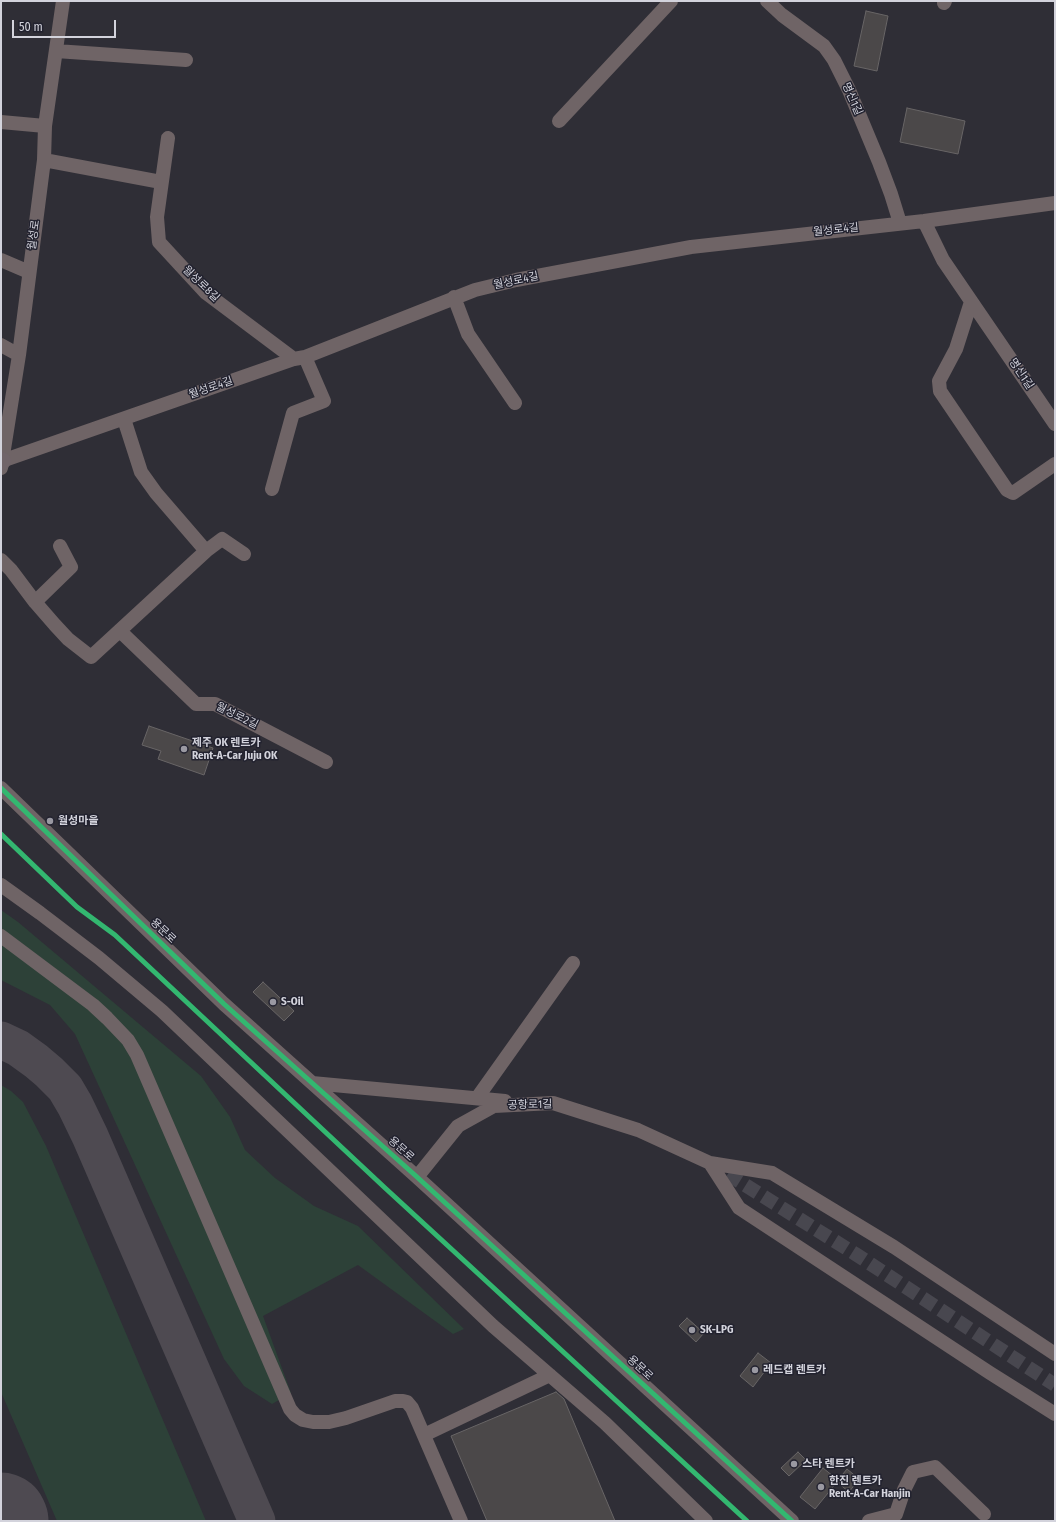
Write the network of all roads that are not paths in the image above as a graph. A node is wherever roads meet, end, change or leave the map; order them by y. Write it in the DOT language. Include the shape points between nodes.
graph roads {
  1 [pos="63,1"];
  2 [pos="671,1"];
  3 [pos="767,1"];
  4 [pos="56,51"];
  5 [pos="186,60"];
  6 [pos="559,121"];
  7 [pos="1,122"];
  8 [pos="45,126"];
  9 [pos="168,138"];
  10 [pos="44,160"];
  11 [pos="161,182"];
  12 [pos="1055,203"];
  13 [pos="924,221"];
  14 [pos="900,223"];
  15 [pos="1,260"];
  16 [pos="29,272"];
  17 [pos="454,297"];
  18 [pos="971,302"];
  19 [pos="1,345"];
  20 [pos="19,355"];
  21 [pos="300,358"];
  22 [pos="515,403"];
  23 [pos="124,419"];
  24 [pos="1055,424"];
  25 [pos="1,464"];
  26 [pos="1055,464"];
  27 [pos="272,489"];
  28 [pos="60,546"];
  29 [pos="206,552"];
  30 [pos="244,554"];
  31 [pos="1,560"];
  32 [pos="35,602"];
  33 [pos="121,632"];
  34 [pos="326,762"];
  35 [pos="1,788"];
  36 [pos="1,885"];
  37 [pos="1,936"];
  38 [pos="573,963"];
  39 [pos="312,1083"];
  40 [pos="477,1098"];
  41 [pos="538,1104"];
  42 [pos="710,1163"];
  43 [pos="417,1177"];
  44 [pos="1055,1354"];
  45 [pos="550,1375"];
  46 [pos="1055,1414"];
  47 [pos="424,1435"];
  48 [pos="984,1514"];
  49 [pos="461,1521"];
  50 [pos="706,1521"];
  51 [pos="792,1521"];
  52 [pos="869,1521"];
  1 -- 4 [label="street, 월성로"];
  2 -- 6 [label="street"];
  3 -- 14 [label="street, 명신1길" via="824,46 834,60 876,155"];
  4 -- 5 [label="street"];
  4 -- 8 [label="street, 월성로"];
  7 -- 8 [label="street"];
  8 -- 10 [label="street, 월성로"];
  9 -- 11 [label="street, 월성로8길"];
  10 -- 11 [label="street"];
  10 -- 16 [label="street, 월성로"];
  11 -- 21 [label="street, 월성로8길" via="157,217 159,242 206,293"];
  12 -- 13 [label="street, 월성로4길"];
  13 -- 14 [label="street, 월성로4길"];
  13 -- 18 [label="street, 명신1길" via="943,260"];
  14 -- 17 [label="street, 월성로4길" via="691,247 516,280"];
  15 -- 16 [label="street"];
  16 -- 20 [label="street, 월성로"];
  17 -- 21 [label="street, 월성로4길"];
  17 -- 22 [label="street" via="468,334"];
  18 -- 24 [label="street, 명신1길"];
  18 -- 26 [label="street" via="956,349 939,381 940,391 1008,490 1013,493"];
  19 -- 20 [label="street"];
  20 -- 25 [label="street, 월성로"];
  21 -- 23 [label="street, 월성로4길"];
  21 -- 27 [label="street" via="324,401 293,413"];
  23 -- 25 [label="street, 월성로4길"];
  23 -- 29 [label="street" via="141,472"];
  28 -- 32 [label="street" via="71,567"];
  29 -- 30 [label="street" via="222,539"];
  29 -- 33 [label="street"];
  31 -- 32 [label="street"];
  32 -- 33 [label="street" via="68,639 92,657"];
  33 -- 34 [label="street, 월성로2길" via="196,704 215,704"];
  35 -- 39 [label="street, 용문로" via="224,1004"];
  36 -- 45 [label="street" via="99,958 162,1012 487,1320"];
  37 -- 47 [label="street" via="93,1005 128,1040 137,1055 276,1381 295,1415 303,1420 329,1422 402,1401 407,1402 412,1408"];
  38 -- 40 [label="street"];
  39 -- 40 [label="street"];
  39 -- 43 [label="street, 용문로"];
  40 -- 41 [label="street"];
  41 -- 42 [label="street, 공항로1길" via="553,1103 638,1130"];
  41 -- 43 [label="street, 공항로1길" via="494,1106 458,1126"];
  42 -- 44 [label="street, 공항로1길" via="772,1173 894,1247"];
  42 -- 46 [label="street" via="739,1208"];
  43 -- 51 [label="street, 용문로"];
  45 -- 47 [label="street"];
  45 -- 50 [label="street" via="605,1423"];
  47 -- 49 [label="street"];
  48 -- 52 [label="street" via="935,1468 913,1472 896,1514"];
}
